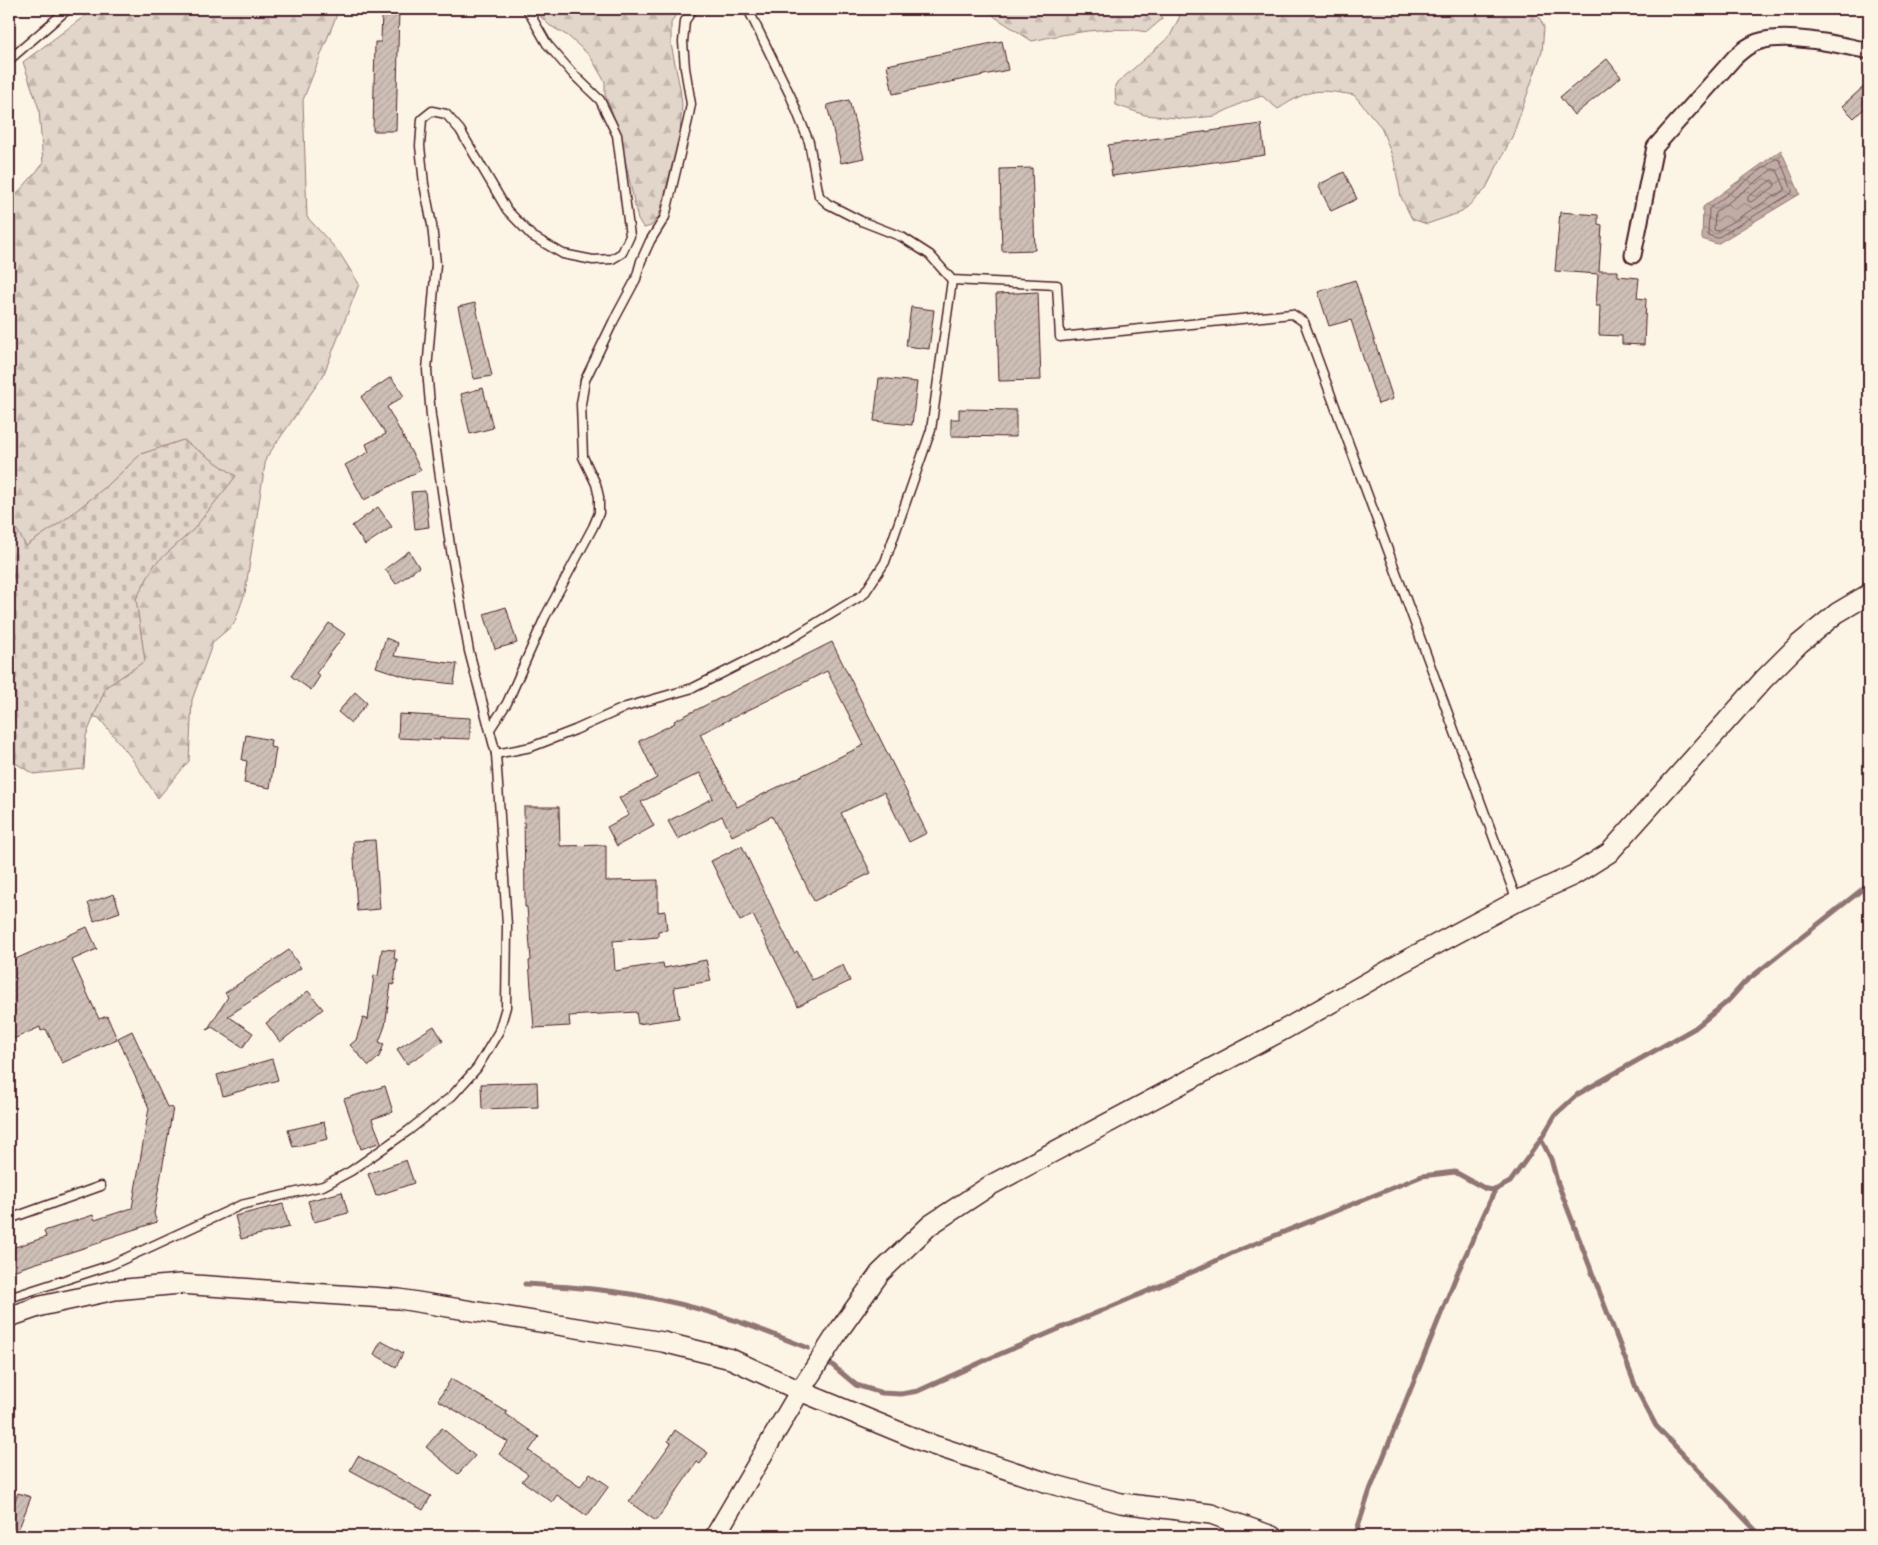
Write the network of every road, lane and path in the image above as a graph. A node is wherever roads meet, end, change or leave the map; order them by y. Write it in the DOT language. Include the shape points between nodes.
graph roads {
  1 [pos="68,9"];
  2 [pos="527,9"];
  3 [pos="693,9"];
  4 [pos="748,9"];
  5 [pos="1869,52"];
  6 [pos="9,60"];
  7 [pos="1633,255"];
  8 [pos="952,280"];
  9 [pos="1869,594"];
  10 [pos="490,729"];
  11 [pos="496,754"];
  12 [pos="1517,901"];
  13 [pos="101,1186"];
  14 [pos="9,1219"];
  15 [pos="9,1298"];
  16 [pos="9,1317"];
  17 [pos="800,1391"];
  18 [pos="715,1536"];
  19 [pos="1272,1536"];
  1 -- 6 [label="lane"];
  2 -- 10 [label="lane" via="547,44 600,100 617,135 630,236 622,253 612,259 592,260 563,254 532,236 507,210 460,130 446,114 432,111 422,120 420,146 436,264 427,370 431,416 469,651"];
  3 -- 10 [label="lane" via="685,21 683,42 691,104 666,216 650,240 636,279 585,380 581,404 583,457 596,484 599,513 545,617 508,703"];
  4 -- 8 [label="lane" via="791,97 808,142 819,196 828,204 902,237 930,254"];
  5 -- 7 [label="street" via="1829,43 1780,38 1760,41 1735,57 1655,147"];
  8 -- 11 [label="lane" via="931,430 884,562 864,594 792,638 693,688 626,707 531,747"];
  8 -- 12 [label="lane" via="1057,285 1060,337 1292,314 1304,322"];
  9 -- 12 [label="street" via="1836,613 1799,644 1609,853 1574,875"];
  10 -- 11 [label="lane"];
  11 -- 15 [label="lane" via="507,925 506,1007 499,1031 482,1061 452,1096 351,1171 323,1186 241,1205 111,1265"];
  12 -- 17 [label="street" via="991,1185 930,1225 880,1273"];
  13 -- 14 [label="lane"];
  16 -- 17 [label="street" via="41,1306 115,1290 180,1284 399,1299 663,1342 731,1360"];
  17 -- 18 [label="street"];
  17 -- 19 [label="street" via="924,1442 1048,1483 1121,1503 1211,1514"];
}
